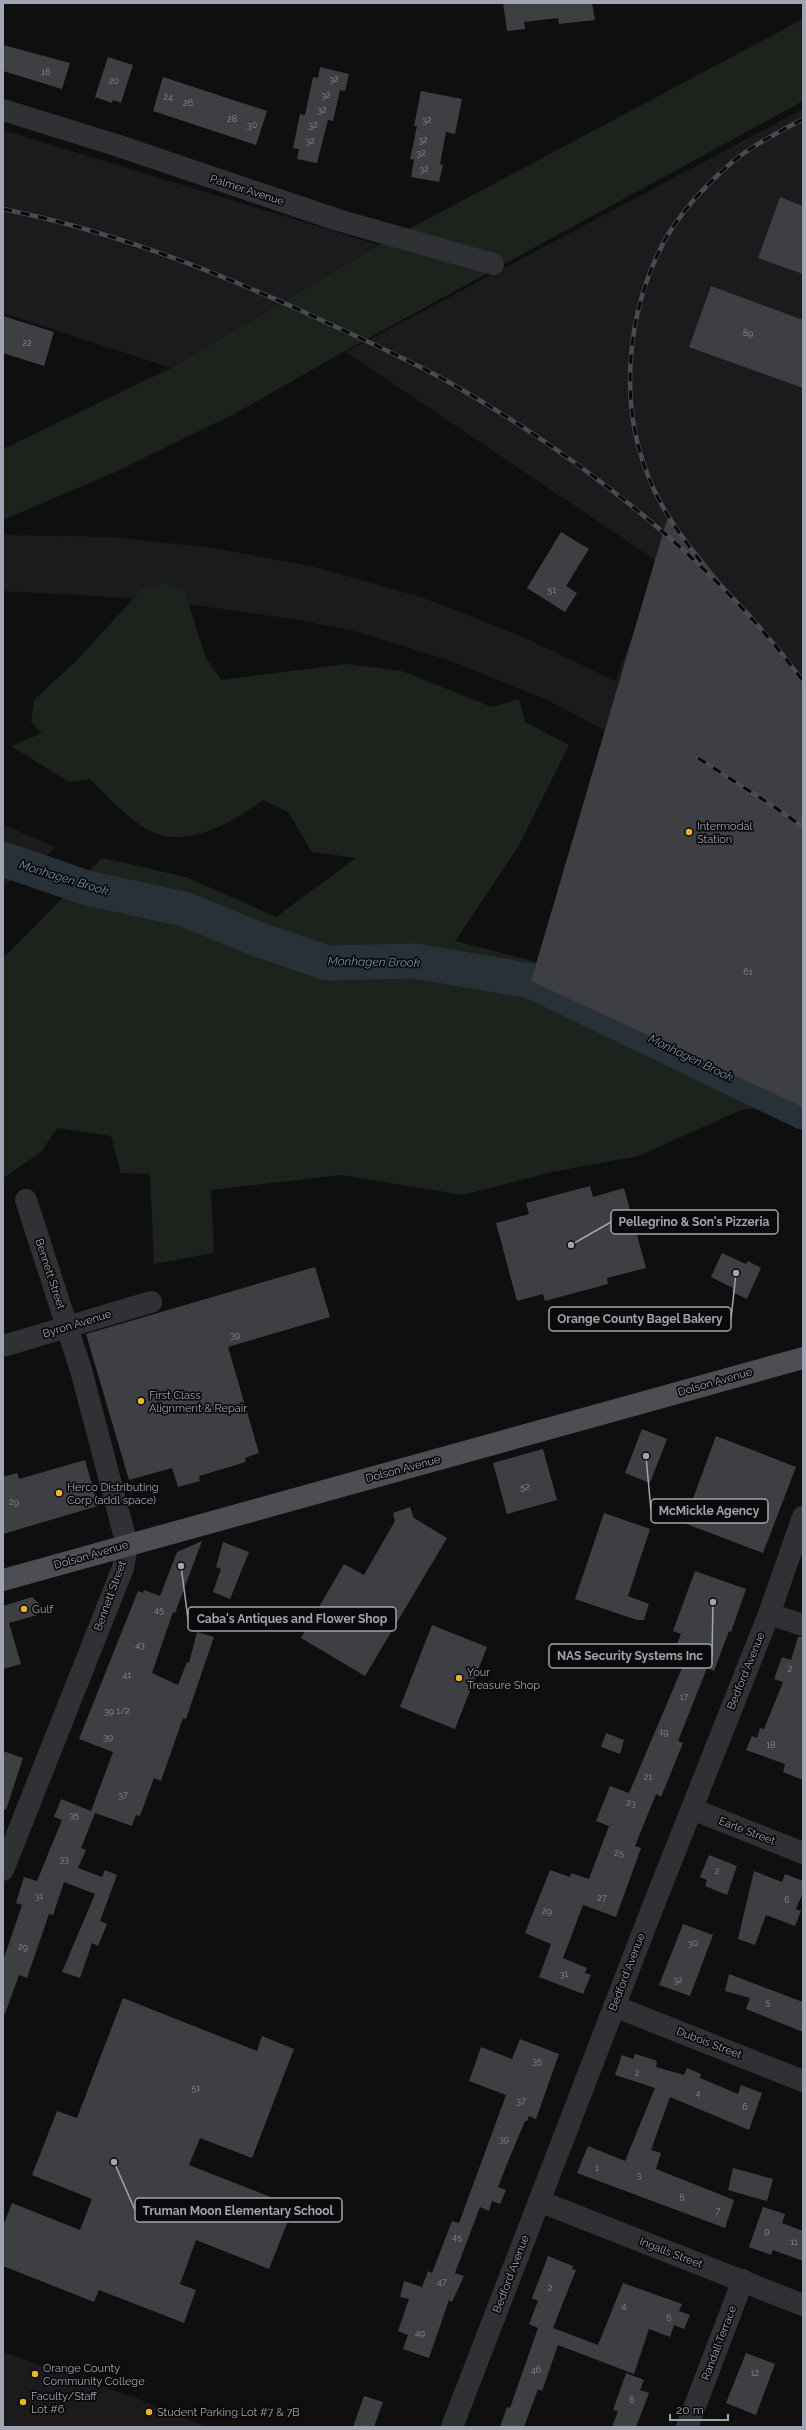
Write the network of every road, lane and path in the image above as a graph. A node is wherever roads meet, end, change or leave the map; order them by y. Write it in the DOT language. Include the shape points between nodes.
graph roads {
  1 [pos="3,110"];
  2 [pos="493,264"];
  3 [pos="26,1200"];
  4 [pos="151,1302"];
  5 [pos="67,1328"];
  6 [pos="3,1346"];
  7 [pos="803,1358"];
  8 [pos="803,1517"];
  9 [pos="127,1545"];
  10 [pos="3,1580"];
  11 [pos="769,1614"];
  12 [pos="803,1625"];
  13 [pos="692,1809"];
  14 [pos="803,1853"];
  15 [pos="3,1870"];
  16 [pos="614,2006"];
  17 [pos="803,2081"];
  18 [pos="539,2201"];
  19 [pos="743,2280"];
  20 [pos="803,2305"];
  21 [pos="452,2427"];
  22 [pos="687,2427"];
  1 -- 2 [label="street, Palmer Avenue" via="338,220"];
  3 -- 5 [label="street, Bennett Street"];
  4 -- 5 [label="street, Byron Avenue"];
  5 -- 6 [label="street, Byron Avenue"];
  5 -- 9 [label="street, Bennett Street" via="81,1370"];
  7 -- 9 [label="main road, Dolson Avenue"];
  8 -- 11 [label="street, Bedford Avenue"];
  9 -- 10 [label="main road, Dolson Avenue"];
  9 -- 15 [label="street, Bennett Street" via="123,1568"];
  11 -- 12 [label="street"];
  11 -- 13 [label="street, Bedford Avenue"];
  13 -- 14 [label="street, Earle Street"];
  13 -- 16 [label="street, Bedford Avenue"];
  16 -- 17 [label="street, Dubois Street"];
  16 -- 18 [label="street, Bedford Avenue"];
  18 -- 19 [label="street, Ingalls Street"];
  18 -- 21 [label="street, Bedford Avenue"];
  19 -- 20 [label="street, Ingalls Street"];
  19 -- 22 [label="street, Randall Terrace"];
}
